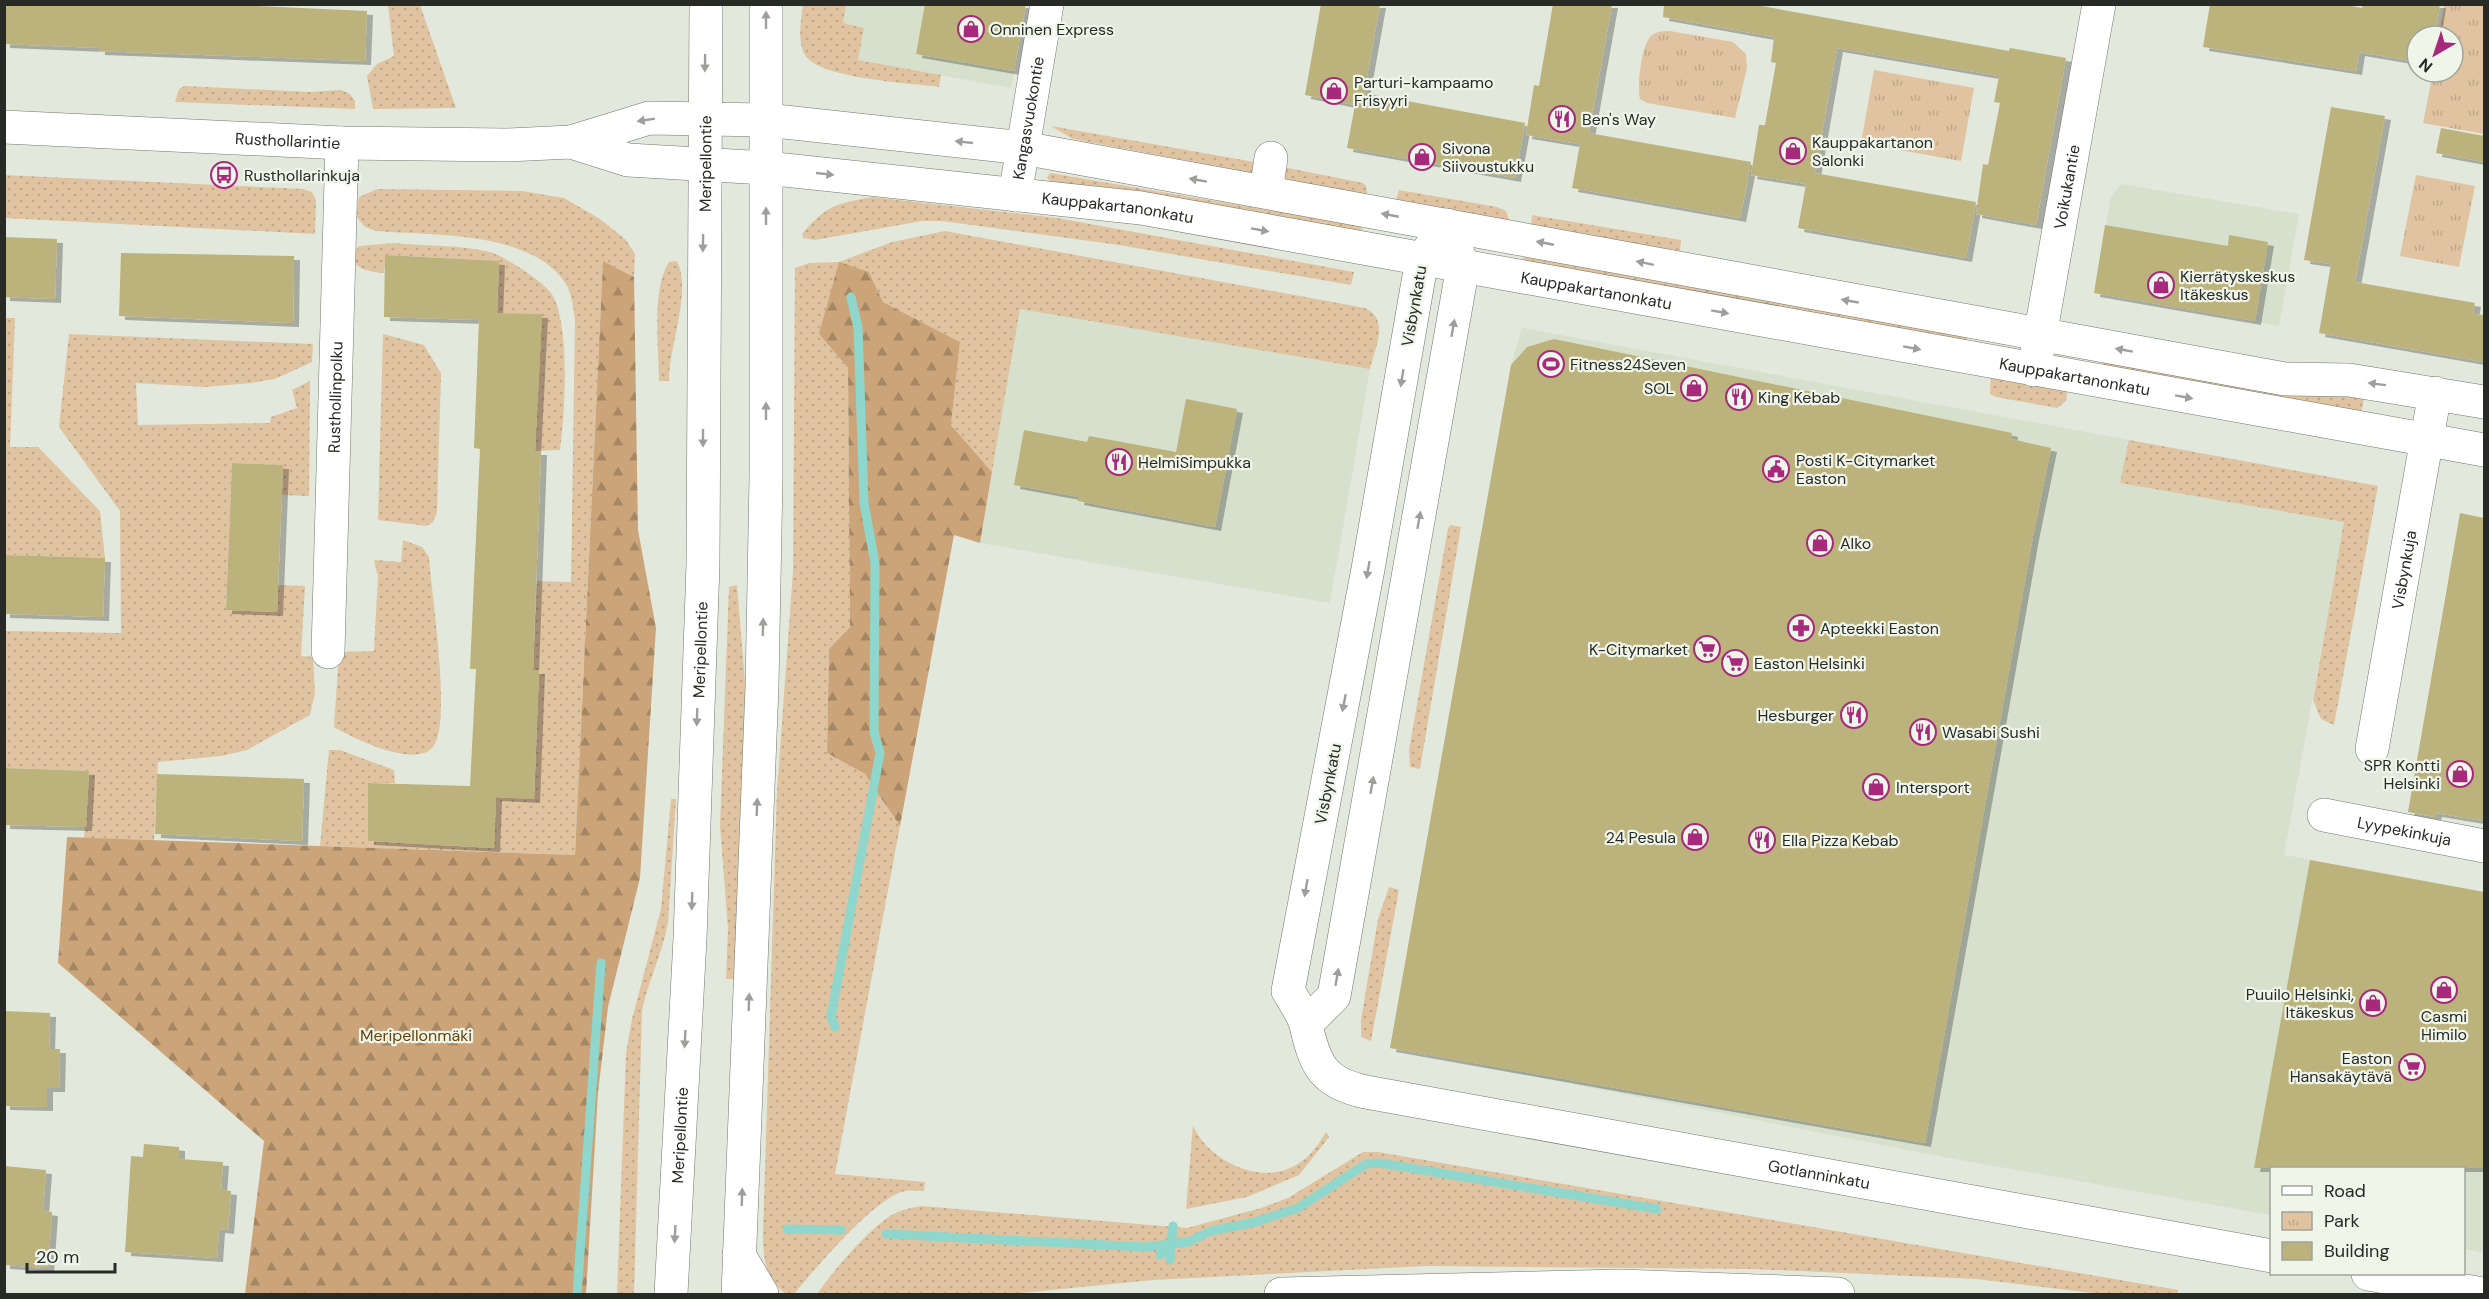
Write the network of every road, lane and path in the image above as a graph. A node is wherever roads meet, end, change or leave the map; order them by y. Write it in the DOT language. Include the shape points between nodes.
graph roads {
  1 [pos="706,4"];
  2 [pos="766,4"];
  3 [pos="1047,4"];
  4 [pos="2099,4"];
  5 [pos="705,120"];
  6 [pos="766,120"];
  7 [pos="4,127"];
  8 [pos="571,142"];
  9 [pos="342,143"];
  10 [pos="1023,148"];
  11 [pos="1271,158"];
  12 [pos="704,163"];
  13 [pos="766,168"];
  14 [pos="1266,192"];
  15 [pos="1015,195"];
  16 [pos="1447,225"];
  17 [pos="1422,259"];
  18 [pos="1463,266"];
  19 [pos="2041,335"];
  20 [pos="2034,370"];
  21 [pos="2435,393"];
  22 [pos="2484,402"];
  23 [pos="2427,440"];
  24 [pos="2484,450"];
  25 [pos="328,652"];
  26 [pos="2372,749"];
  27 [pos="2324,815"];
  28 [pos="2484,846"];
  29 [pos="1306,1024"];
  30 [pos="1366,1092"];
  31 [pos="739,1255"];
  32 [pos="2270,1256"];
  33 [pos="2374,1275"];
  34 [pos="671,1294"];
  35 [pos="738,1294"];
  36 [pos="762,1294"];
  37 [pos="1281,1294"];
  38 [pos="1838,1294"];
  39 [pos="2483,1294"];
  1 -- 5 [label="main road, Meripellontie, one-way"];
  6 -- 2 [label="main road, one-way"];
  3 -- 10 [label="main road, Kangasvuokontie"];
  4 -- 19 [label="main road, Voikukantie"];
  5 -- 6 [label="main road, Kauppakartanonkatu"];
  5 -- 8 [label="main road, Rusthollarintie, one-way" via="649,118"];
  5 -- 12 [label="main road, Meripellontie"];
  10 -- 6 [label="main road, Kauppakartanonkatu, one-way"];
  6 -- 13 [label="main road"];
  7 -- 9 [label="main road, Rusthollarintie"];
  8 -- 9 [label="main road, Rusthollarintie"];
  8 -- 12 [label="main road, Rusthollarintie" via="628,160"];
  9 -- 25 [label="main road, Rusthollinpolku"];
  14 -- 10 [label="main road, Kauppakartanonkatu, one-way"];
  10 -- 15 [label="main road, Kangasvuokontie"];
  11 -- 14 [label="main road"];
  12 -- 13 [label="main road, Kauppakartanonkatu"];
  12 -- 34 [label="main road, Meripellontie, one-way" via="703,564 690,939"];
  13 -- 15 [label="main road, Kauppakartanonkatu, one-way"];
  31 -- 13 [label="main road, one-way" via="762,674"];
  16 -- 14 [label="main road, Kauppakartanonkatu, one-way"];
  15 -- 17 [label="main road, Kauppakartanonkatu, one-way" via="1141,208"];
  16 -- 17 [label="main road, Visbynkatu"];
  16 -- 18 [label="main road"];
  19 -- 16 [label="main road, Kauppakartanonkatu, one-way"];
  17 -- 18 [label="main road, Kauppakartanonkatu"];
  17 -- 29 [label="main road, Visbynkatu, one-way" via="1288,991"];
  18 -- 20 [label="main road, Kauppakartanonkatu, one-way"];
  29 -- 18 [label="main road, one-way" via="1334,996"];
  19 -- 20 [label="main road, Voikukantie"];
  21 -- 19 [label="main road, Kauppakartanonkatu, one-way" via="2349,380 2285,379"];
  20 -- 23 [label="main road, Kauppakartanonkatu, one-way"];
  21 -- 22 [label="main road, Kauppakartanonkatu"];
  21 -- 23 [label="main road, Visbynkuja"];
  23 -- 24 [label="main road, Kauppakartanonkatu"];
  23 -- 26 [label="main road, Visbynkuja"];
  27 -- 28 [label="main road, Lyypekinkuja"];
  29 -- 30 [label="main road, Visbynkatu" via="1306,1037 1314,1056 1330,1079"];
  30 -- 32 [label="main road, Gotlanninkatu"];
  31 -- 35 [label="main road"];
  31 -- 36 [label="main road"];
  33 -- 39 [label="main road"];
  37 -- 38 [label="main road" via="1622,1286"];
}
